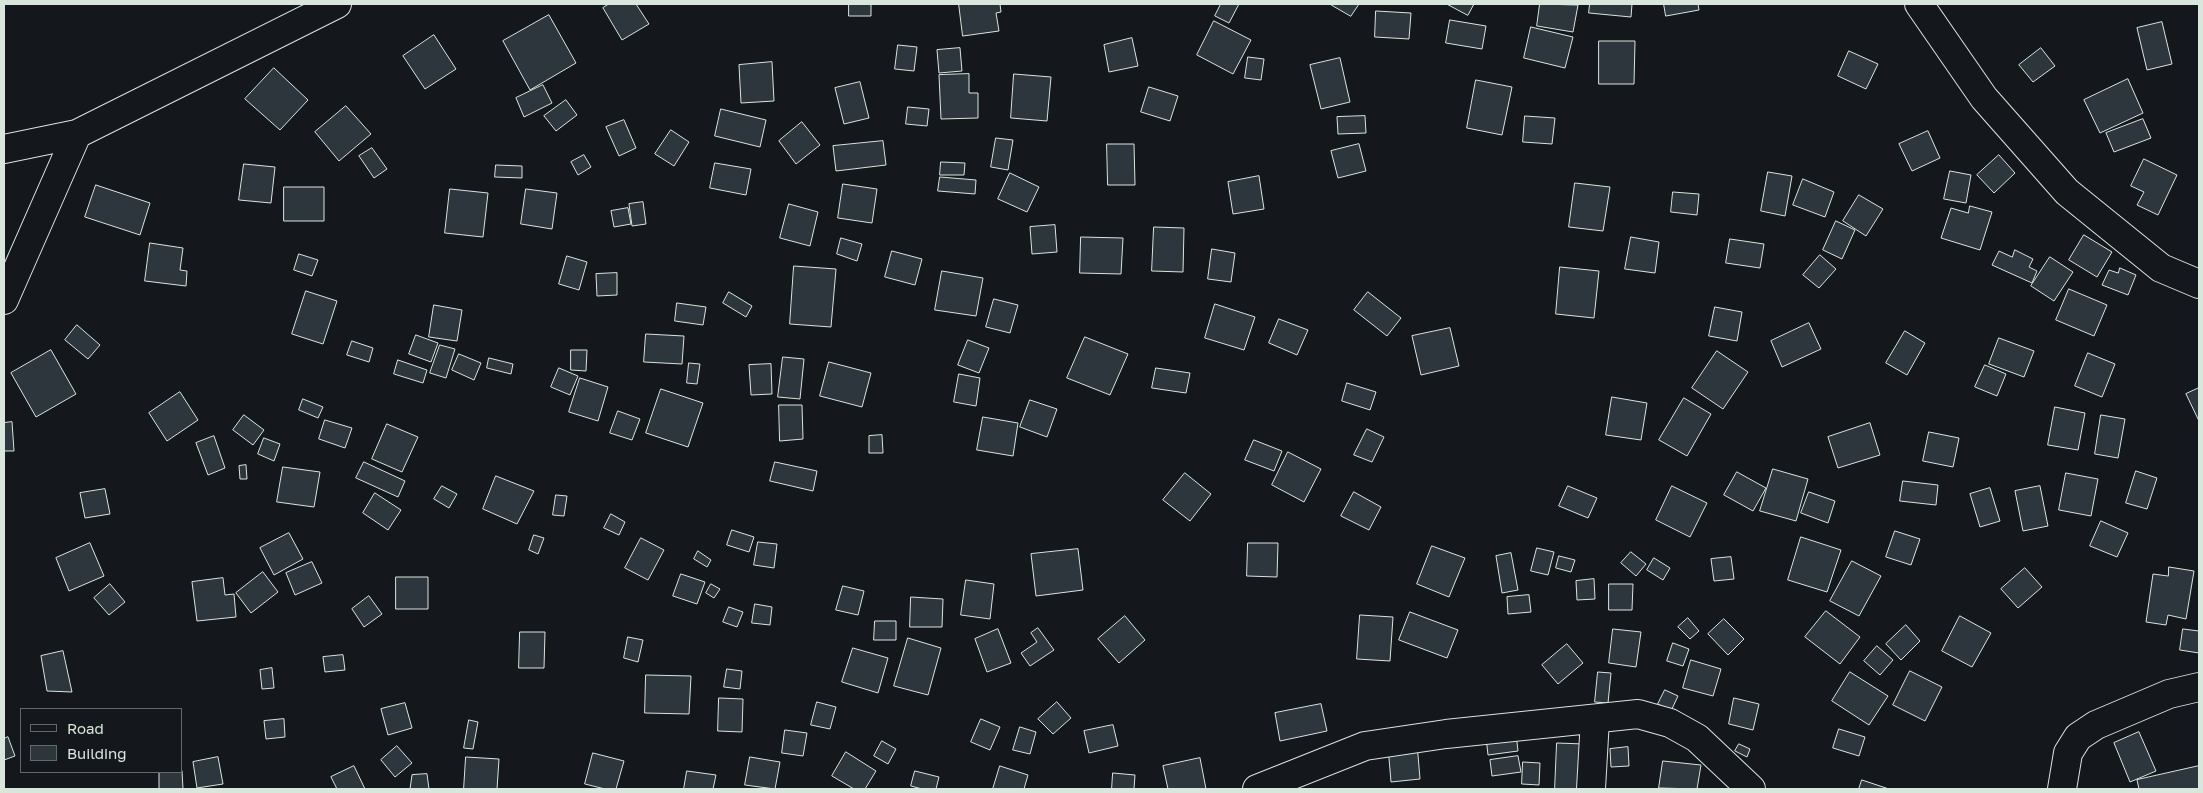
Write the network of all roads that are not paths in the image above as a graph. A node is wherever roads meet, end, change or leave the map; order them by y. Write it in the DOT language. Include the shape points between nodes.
graph roads {
  1 [pos="337,4"];
  2 [pos="1919,4"];
  3 [pos="77,134"];
  4 [pos="4,149"];
  5 [pos="2199,284"];
  6 [pos="4,300"];
  7 [pos="2199,687"];
  8 [pos="1595,719"];
  9 [pos="1257,789"];
  10 [pos="1590,789"];
  11 [pos="1751,789"];
  12 [pos="2062,789"];
  1 -- 3 [label="street"];
  2 -- 5 [label="street" via="1984,98 2067,192 2162,268"];
  3 -- 4 [label="street"];
  3 -- 6 [label="street"];
  7 -- 12 [label="street" via="2169,694 2096,725 2078,737 2068,753"];
  8 -- 9 [label="street" via="1364,746"];
  8 -- 10 [label="street"];
  8 -- 11 [label="street" via="1638,714 1670,723 1697,738"];
}
